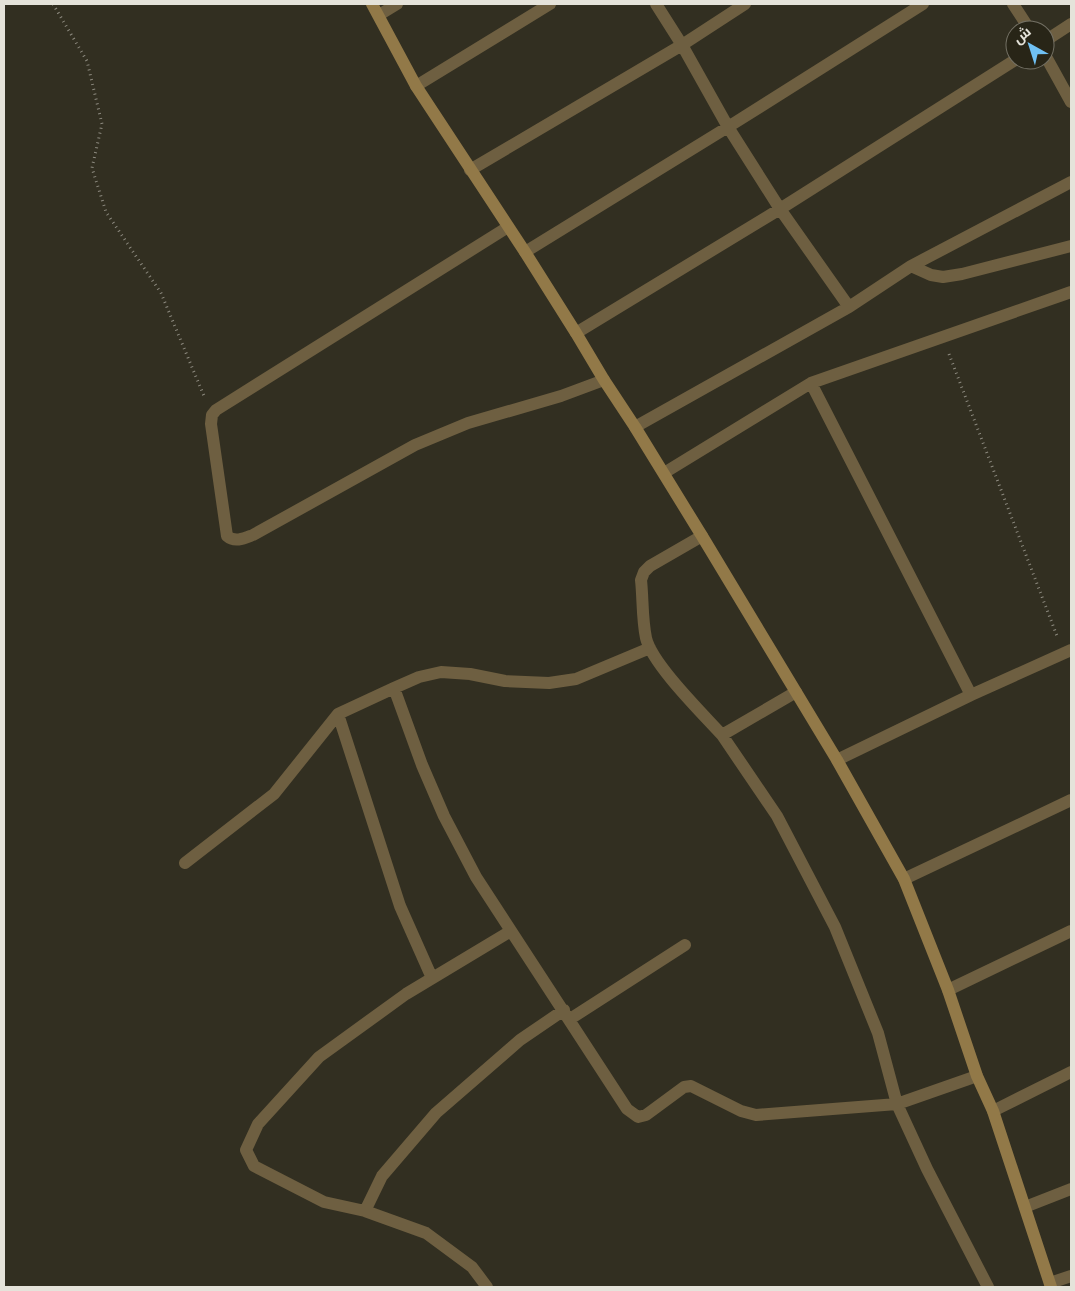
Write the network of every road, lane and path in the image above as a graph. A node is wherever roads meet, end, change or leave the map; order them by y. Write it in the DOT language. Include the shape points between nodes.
graph roads {
  1 [pos="53,4"];
  2 [pos="397,4"];
  3 [pos="550,4"];
  4 [pos="656,4"];
  5 [pos="745,4"];
  6 [pos="923,4"];
  7 [pos="1013,4"];
  8 [pos="375,9"];
  9 [pos="1023,20"];
  10 [pos="1071,24"];
  11 [pos="1055,34"];
  12 [pos="682,45"];
  13 [pos="1005,66"];
  14 [pos="1053,70"];
  15 [pos="416,86"];
  16 [pos="1071,102"];
  17 [pos="728,127"];
  18 [pos="470,170"];
  19 [pos="1071,182"];
  20 [pos="780,209"];
  21 [pos="508,227"];
  22 [pos="1071,246"];
  23 [pos="525,252"];
  24 [pos="910,266"];
  25 [pos="1071,292"];
  26 [pos="849,307"];
  27 [pos="576,333"];
  28 [pos="942,338"];
  29 [pos="604,380"];
  30 [pos="812,383"];
  31 [pos="212,415"];
  32 [pos="635,426"];
  33 [pos="664,473"];
  34 [pos="702,536"];
  35 [pos="650,648"];
  36 [pos="1067,651"];
  37 [pos="394,688"];
  38 [pos="796,692"];
  39 [pos="971,695"];
  40 [pos="338,714"];
  41 [pos="722,735"];
  42 [pos="837,760"];
  43 [pos="1071,800"];
  44 [pos="185,863"];
  45 [pos="904,879"];
  46 [pos="512,930"];
  47 [pos="1071,931"];
  48 [pos="685,945"];
  49 [pos="432,978"];
  50 [pos="948,990"];
  51 [pos="567,1014"];
  52 [pos="1071,1072"];
  53 [pos="977,1076"];
  54 [pos="897,1104"];
  55 [pos="993,1111"];
  56 [pos="1071,1189"];
  57 [pos="1025,1207"];
  58 [pos="366,1210"];
  59 [pos="1071,1276"];
  60 [pos="1051,1285"];
  61 [pos="487,1287"];
  62 [pos="988,1287"];
  1 -- 31 [label="path" via="87,61 102,124 92,168 106,212 161,293"];
  2 -- 8 [label="street"];
  3 -- 15 [label="street"];
  4 -- 12 [label="street"];
  5 -- 12 [label="street"];
  6 -- 17 [label="street"];
  7 -- 9 [label="street"];
  8 -- 15 [label="street"];
  10 -- 11 [label="street"];
  12 -- 17 [label="street"];
  12 -- 18 [label="street"];
  13 -- 20 [label="street"];
  14 -- 16 [label="street"];
  15 -- 18 [label="street"];
  17 -- 20 [label="street"];
  17 -- 23 [label="street"];
  18 -- 21 [label="street"];
  19 -- 24 [label="street"];
  20 -- 26 [label="street"];
  20 -- 27 [label="street"];
  21 -- 23 [label="street"];
  21 -- 31 [label="street"];
  22 -- 24 [label="street" via="943,277"];
  23 -- 27 [label="street"];
  24 -- 26 [label="street"];
  25 -- 28 [label="street"];
  26 -- 32 [label="street"];
  27 -- 29 [label="street"];
  28 -- 30 [label="street"];
  28 -- 36 [label="path"];
  29 -- 31 [label="street" via="468,423 415,444 239,540 228,536"];
  29 -- 32 [label="street"];
  30 -- 33 [label="street"];
  30 -- 39 [label="street"];
  32 -- 33 [label="street"];
  33 -- 34 [label="street"];
  34 -- 35 [label="street" via="644,572 641,580 646,638"];
  34 -- 38 [label="street"];
  35 -- 37 [label="street" via="576,679 549,683 505,681 441,672 419,676"];
  35 -- 41 [label="street" via="670,677"];
  36 -- 39 [label="street"];
  37 -- 40 [label="street"];
  37 -- 46 [label="street" via="444,816 476,877"];
  38 -- 41 [label="street"];
  38 -- 42 [label="street"];
  39 -- 42 [label="street"];
  40 -- 44 [label="street" via="274,794"];
  40 -- 49 [label="street" via="400,906"];
  41 -- 54 [label="street" via="777,816 835,927 878,1033"];
  42 -- 45 [label="street"];
  43 -- 45 [label="street"];
  45 -- 50 [label="street"];
  46 -- 49 [label="street"];
  46 -- 51 [label="street"];
  47 -- 50 [label="street"];
  48 -- 51 [label="street"];
  49 -- 58 [label="street" via="319,1057 258,1124 246,1150 254,1166 324,1202"];
  50 -- 53 [label="street"];
  51 -- 54 [label="street" via="627,1109 638,1117 646,1115 684,1087 691,1086 756,1115"];
  51 -- 58 [label="street" via="520,1040 436,1113 382,1176"];
  52 -- 55 [label="street"];
  53 -- 54 [label="street"];
  53 -- 55 [label="street"];
  54 -- 62 [label="street"];
  55 -- 57 [label="street"];
  56 -- 57 [label="street"];
  57 -- 60 [label="street"];
  58 -- 61 [label="street" via="426,1233 472,1267"];
  59 -- 60 [label="street"];
}
